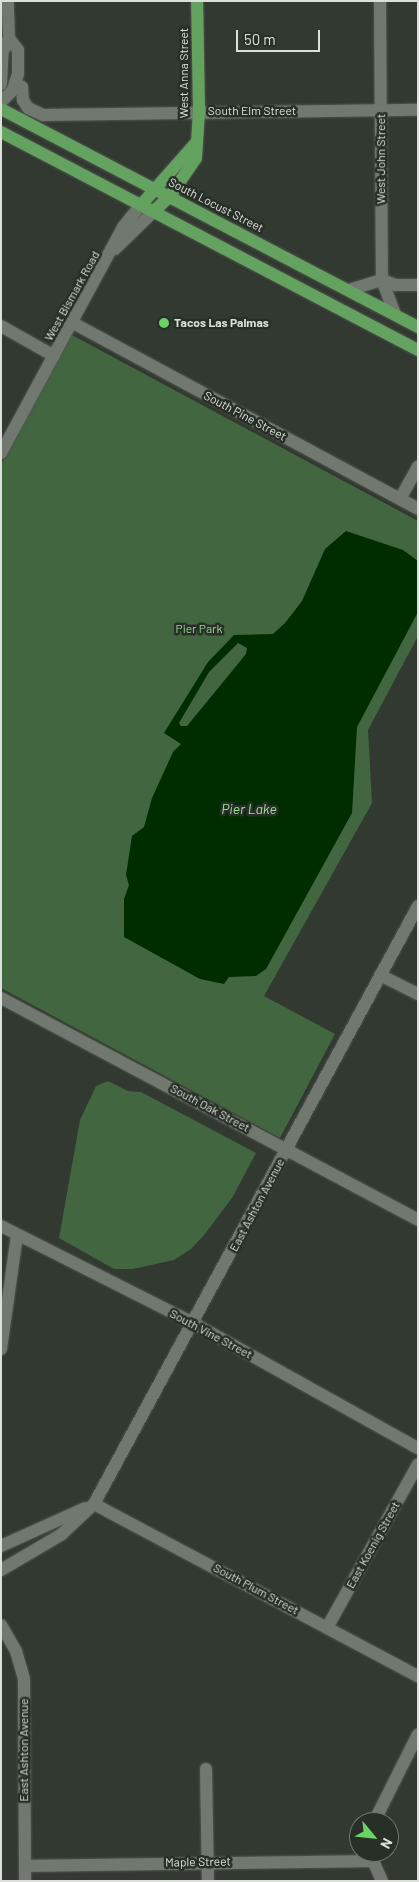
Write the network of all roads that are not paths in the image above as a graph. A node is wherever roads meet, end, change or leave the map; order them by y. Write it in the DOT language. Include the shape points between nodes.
graph roads {
  1 [pos="8,1"];
  2 [pos="197,1"];
  3 [pos="380,1"];
  4 [pos="9,38"];
  5 [pos="15,83"];
  6 [pos="1,84"];
  7 [pos="1,102"];
  8 [pos="1,109"];
  9 [pos="381,110"];
  10 [pos="418,110"];
  11 [pos="199,111"];
  12 [pos="1,132"];
  13 [pos="195,144"];
  14 [pos="157,190"];
  15 [pos="170,196"];
  16 [pos="141,205"];
  17 [pos="154,211"];
  18 [pos="113,250"];
  19 [pos="382,280"];
  20 [pos="418,285"];
  21 [pos="350,290"];
  22 [pos="395,314"];
  23 [pos="72,323"];
  24 [pos="1,326"];
  25 [pos="418,327"];
  26 [pos="418,350"];
  27 [pos="54,356"];
  28 [pos="1,453"];
  29 [pos="418,467"];
  30 [pos="400,499"];
  31 [pos="418,508"];
  32 [pos="418,906"];
  33 [pos="380,976"];
  34 [pos="418,994"];
  35 [pos="1,998"];
  36 [pos="286,1150"];
  37 [pos="418,1220"];
  38 [pos="1,1226"];
  39 [pos="17,1235"];
  40 [pos="193,1323"];
  41 [pos="1,1349"];
  42 [pos="418,1448"];
  43 [pos="418,1464"];
  44 [pos="94,1504"];
  45 [pos="1,1546"];
  46 [pos="1,1570"];
  47 [pos="1,1625"];
  48 [pos="328,1626"];
  49 [pos="418,1676"];
  50 [pos="418,1734"];
  51 [pos="206,1769"];
  52 [pos="379,1812"];
  53 [pos="349,1857"];
  54 [pos="208,1861"];
  55 [pos="373,1862"];
  56 [pos="25,1866"];
  57 [pos="25,1881"];
  58 [pos="208,1881"];
  59 [pos="382,1881"];
  1 -- 4 [label="street"];
  2 -- 11 [label="main road, West Anna Street"];
  3 -- 9 [label="street, West John Street"];
  4 -- 5 [label="street" via="18,50"];
  4 -- 6 [label="street" via="3,51"];
  5 -- 7 [label="street" via="7,100"];
  5 -- 11 [label="street, South Elm Street" via="22,87 23,100 28,108 43,115"];
  8 -- 14 [label="main road, South Locust Street"];
  9 -- 10 [label="street, South Elm Street"];
  9 -- 11 [label="street, South Elm Street"];
  9 -- 19 [label="street, West John Street"];
  11 -- 13 [label="main road, West Anna Street"];
  12 -- 16 [label="main road"];
  13 -- 14 [label="main road"];
  13 -- 15 [label="main road, West Anna Street" via="191,169"];
  14 -- 15 [label="main road, South Locust Street"];
  14 -- 16 [label="main road, West Bismark Road"];
  15 -- 17 [label="main road, West Anna Street"];
  15 -- 21 [label="main road, South Locust Street"];
  16 -- 17 [label="main road"];
  16 -- 18 [label="street, West Bismark Road" via="123,227"];
  17 -- 18 [label="street, West Bismark Road" via="131,237"];
  17 -- 26 [label="main road"];
  18 -- 23 [label="street, West Bismark Road"];
  19 -- 20 [label="street" via="396,285"];
  19 -- 21 [label="street"];
  19 -- 22 [label="street, West John Street"];
  21 -- 22 [label="main road, South Locust Street"];
  22 -- 25 [label="main road, South Locust Street"];
  23 -- 27 [label="street, West Bismark Road"];
  23 -- 30 [label="street, South Pine Street"];
  24 -- 27 [label="street"];
  27 -- 28 [label="street, West Bismark Road"];
  29 -- 30 [label="street"];
  30 -- 31 [label="street, South Pine Street"];
  32 -- 33 [label="street, East Ashton Avenue"];
  33 -- 34 [label="street"];
  33 -- 36 [label="street, East Ashton Avenue"];
  35 -- 36 [label="street, South Oak Street"];
  36 -- 37 [label="street, South Oak Street"];
  36 -- 40 [label="street, East Ashton Avenue"];
  38 -- 39 [label="street, South Vine Street"];
  39 -- 40 [label="street, South Vine Street"];
  39 -- 41 [label="street"];
  40 -- 42 [label="street, South Vine Street"];
  40 -- 44 [label="street, East Ashton Avenue"];
  43 -- 48 [label="street, East Koenig Street"];
  44 -- 45 [label="street"];
  44 -- 46 [label="street, East Ashton Avenue" via="62,1534"];
  44 -- 48 [label="street, South Plum Street"];
  47 -- 56 [label="street, East Ashton Avenue" via="16,1651 24,1679"];
  48 -- 49 [label="street, South Plum Street"];
  50 -- 52 [label="street"];
  51 -- 54 [label="street"];
  53 -- 54 [label="street, Maple Street"];
  54 -- 56 [label="street, Maple Street"];
  54 -- 58 [label="street"];
  55 -- 59 [label="street"];
  56 -- 57 [label="street, East Ashton Avenue"];
}
